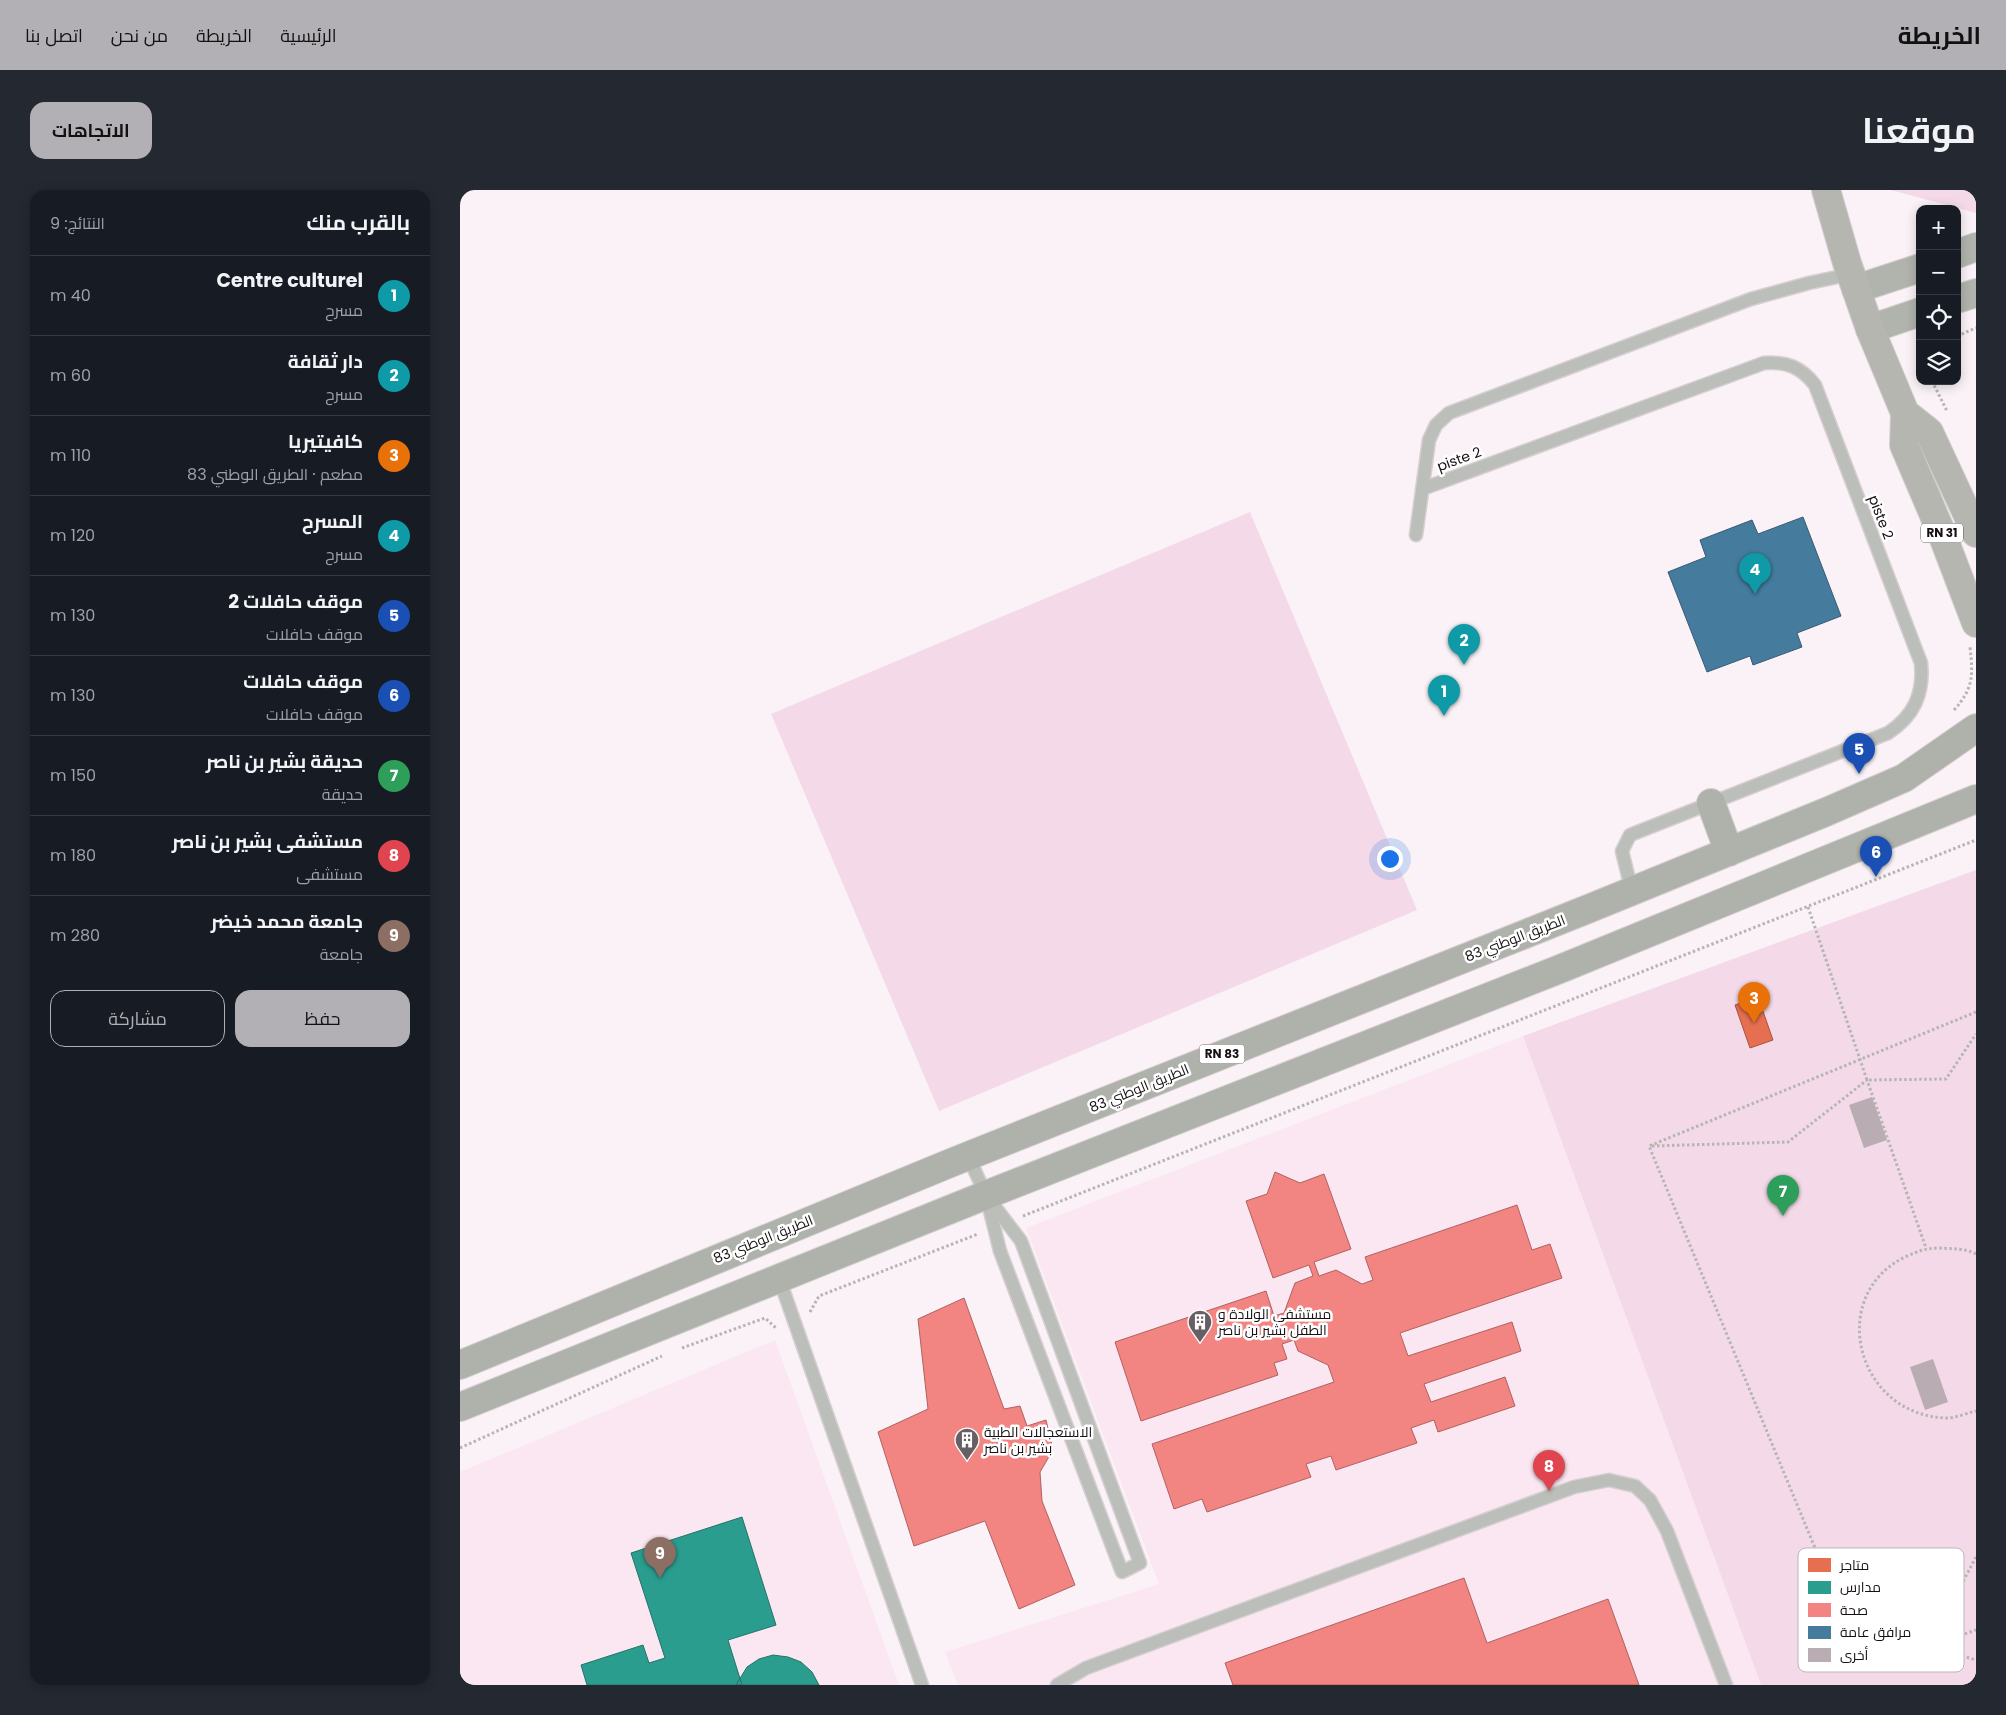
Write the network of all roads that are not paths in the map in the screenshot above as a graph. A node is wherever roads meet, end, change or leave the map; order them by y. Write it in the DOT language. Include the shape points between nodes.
graph roads {
  1 [pos="1826,190"];
  2 [pos="1976,247"];
  3 [pos="1961,253"];
  4 [pos="1916,268"];
  5 [pos="1851,276"];
  6 [pos="1976,293"];
  7 [pos="1961,298"];
  8 [pos="1916,313"];
  9 [pos="1870,329"];
  10 [pos="1905,413"];
  11 [pos="1422,489"];
  12 [pos="1974,525"];
  13 [pos="1416,536"];
  14 [pos="1976,623"];
  15 [pos="1976,728"];
  16 [pos="1976,799"];
  17 [pos="1711,803"];
  18 [pos="1729,852"];
  19 [pos="1632,892"];
  20 [pos="968,1156"];
  21 [pos="986,1195"];
  22 [pos="779,1278"];
  23 [pos="460,1365"];
  24 [pos="460,1407"];
  25 [pos="922,1685"];
  26 [pos="1057,1685"];
  27 [pos="1726,1685"];
  1 -- 5 [label="main road, RN 31"];
  2 -- 3 [label="main road"];
  4 -- 5 [label="main road"];
  5 -- 9 [label="main road, RN 31"];
  5 -- 11 [label="lane" via="1808,283 1751,299 1449,413 1436,425 1428,440"];
  6 -- 7 [label="main road"];
  8 -- 9 [label="main road"];
  9 -- 10 [label="main road, RN 31"];
  10 -- 12 [label="main road, RN 31" via="1929,432"];
  10 -- 14 [label="main road, RN 31" via="1904,445"];
  11 -- 13 [label="lane"];
  11 -- 17 [label="lane, piste 2" via="1764,363 1786,363 1806,374 1815,385 1921,663 1920,691 1909,716 1888,733"];
  15 -- 18 [label="highway, الطريق الوطني 83 / RN 83" via="1904,778"];
  16 -- 21 [label="highway" via="1560,969"];
  17 -- 18 [label="highway"];
  17 -- 19 [label="lane, piste 2" via="1630,836 1622,851"];
  18 -- 19 [label="highway, الطريق الوطني 83 / RN 83"];
  19 -- 20 [label="highway, الطريق الوطني 83 / RN 83"];
  20 -- 21 [label="lane"];
  20 -- 23 [label="highway, الطريق الوطني 83 / RN 83"];
  21 -- 21 [label="lane" via="1000,1250 1122,1572 1140,1563 1021,1241"];
  21 -- 22 [label="highway"];
  22 -- 24 [label="highway"];
  22 -- 25 [label="lane"];
  26 -- 27 [label="lane" via="1086,1668 1574,1487 1609,1480 1635,1486 1650,1500 1667,1531"];
}
